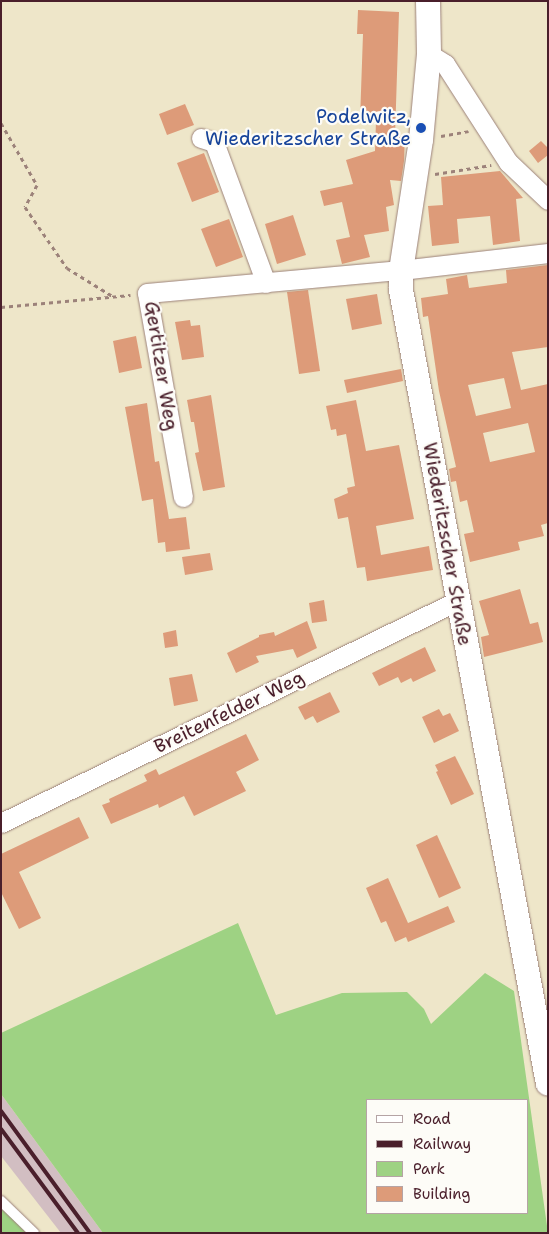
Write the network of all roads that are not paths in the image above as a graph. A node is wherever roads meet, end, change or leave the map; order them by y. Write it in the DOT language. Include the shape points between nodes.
graph roads {
  1 [pos="428,1"];
  2 [pos="429,54"];
  3 [pos="201,138"];
  4 [pos="548,200"];
  5 [pos="548,253"];
  6 [pos="401,270"];
  7 [pos="266,283"];
  8 [pos="183,497"];
  9 [pos="457,601"];
  10 [pos="1,823"];
  11 [pos="548,1084"];
  12 [pos="1,1201"];
  13 [pos="34,1233"];
  1 -- 2 [label="street, Wiederitzscher Straße"];
  2 -- 4 [label="street" via="445,64 508,162"];
  2 -- 6 [label="street, Wiederitzscher Straße" via="421,140"];
  3 -- 7 [label="street" via="214,142"];
  5 -- 6 [label="street, Gertitzer Weg"];
  6 -- 7 [label="street, Gertitzer Weg"];
  6 -- 9 [label="street, Wiederitzscher Straße" via="401,290"];
  7 -- 8 [label="street, Gertitzer Weg" via="147,293"];
  9 -- 10 [label="street, Breitenfelder Weg"];
  9 -- 11 [label="street, Wiederitzscher Straße"];
  12 -- 13 [label="lane"];
}
